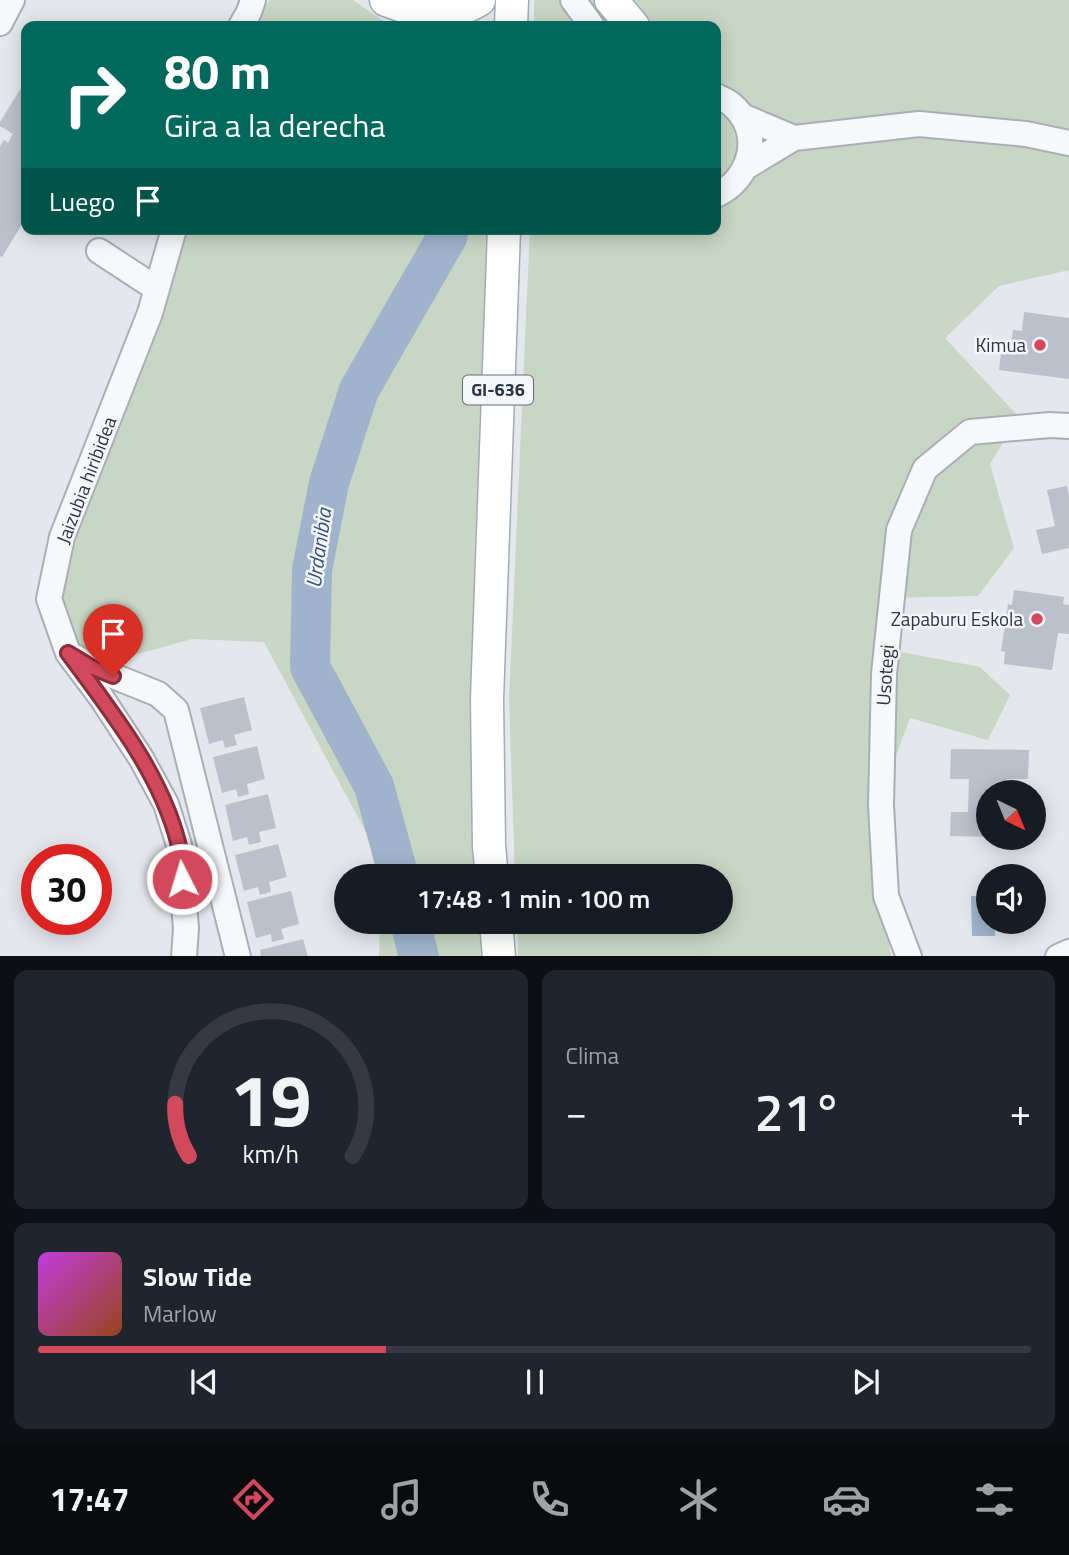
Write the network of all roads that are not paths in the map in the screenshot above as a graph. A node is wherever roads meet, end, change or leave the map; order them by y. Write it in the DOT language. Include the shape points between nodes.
graph roads {
  1 [pos="12,0"];
  2 [pos="253,0"];
  3 [pos="386,0"];
  4 [pos="479,0"];
  5 [pos="512,0"];
  6 [pos="573,0"];
  7 [pos="611,0"];
  8 [pos="244,21"];
  9 [pos="439,21"];
  10 [pos="511,21"];
  11 [pos="588,21"];
  12 [pos="629,21"];
  13 [pos="0,23"];
  14 [pos="721,98"];
  15 [pos="741,116"];
  16 [pos="794,138"];
  17 [pos="1069,143"];
  18 [pos="746,167"];
  19 [pos="721,192"];
  20 [pos="172,235"];
  21 [pos="504,235"];
  22 [pos="99,251"];
  23 [pos="157,289"];
  24 [pos="1069,426"];
  25 [pos="68,653"];
  26 [pos="491,864"];
  27 [pos="497,934"];
  28 [pos="184,956"];
  29 [pos="238,956"];
  30 [pos="499,956"];
  31 [pos="909,956"];
  1 -- 13 [label="street"];
  2 -- 8 [label="street"];
  3 -- 9 [label="main road"];
  4 -- 9 [label="main road" via="442,15"];
  5 -- 10 [label="main road"];
  6 -- 11 [label="street"];
  7 -- 12 [label="main road"];
  14 -- 15 [label="street"];
  15 -- 16 [label="street"];
  15 -- 18 [label="street" via="751,150"];
  16 -- 17 [label="street" via="919,124 1026,134"];
  16 -- 18 [label="street"];
  18 -- 19 [label="street" via="735,184"];
  20 -- 23 [label="street, Jaizubia hiribidea"];
  21 -- 26 [label="main road, GI-636" via="487,699"];
  22 -- 23 [label="street"];
  23 -- 25 [label="street, Jaizubia hiribidea" via="62,537 49,599"];
  24 -- 31 [label="street, Usotegi" via="970,432 925,469 899,530 884,674 881,805 886,896"];
  25 -- 28 [label="street, Jaizubia hiribidea" via="141,758 166,804 179,845"];
  25 -- 29 [label="street" via="158,694 176,710"];
  27 -- 30 [label="main road"];
}
